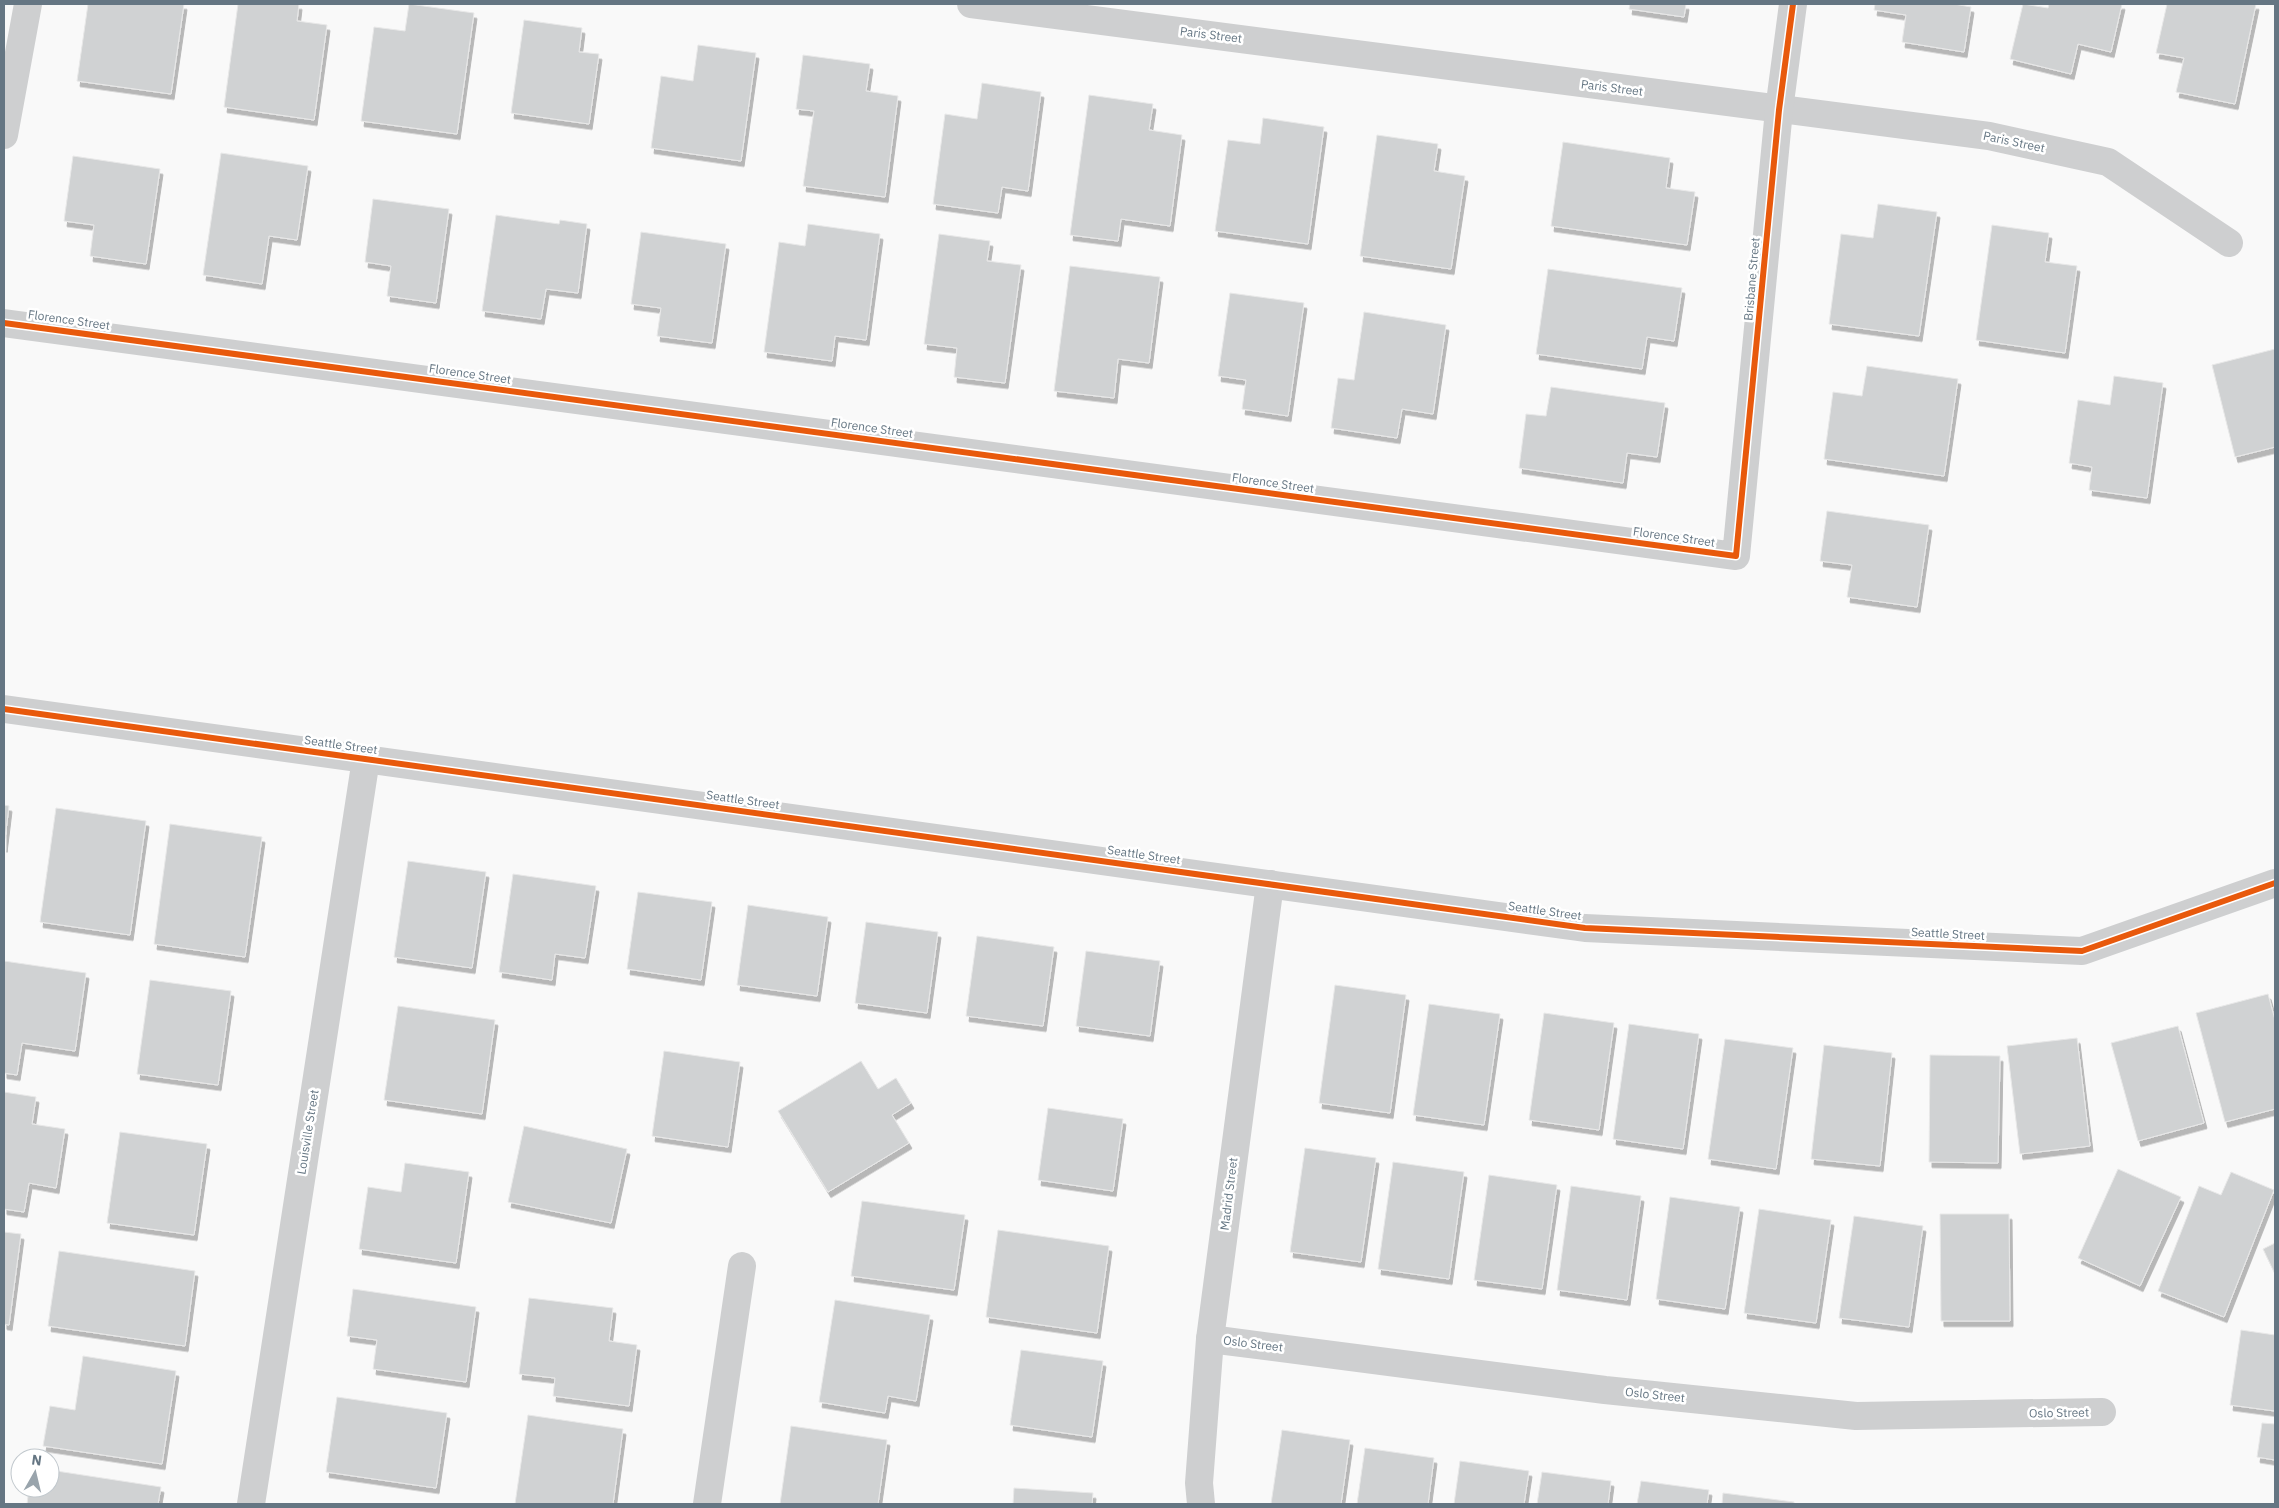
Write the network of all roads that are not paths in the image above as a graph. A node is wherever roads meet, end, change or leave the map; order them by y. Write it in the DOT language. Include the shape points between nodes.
graph roads {
  1 [pos="28,4"];
  2 [pos="971,4"];
  3 [pos="1793,4"];
  4 [pos="1780,110"];
  5 [pos="4,135"];
  6 [pos="2229,243"];
  7 [pos="4,323"];
  8 [pos="1736,556"];
  9 [pos="4,709"];
  10 [pos="366,759"];
  11 [pos="2275,883"];
  12 [pos="1270,884"];
  13 [pos="742,1266"];
  14 [pos="1210,1339"];
  15 [pos="2102,1412"];
  16 [pos="251,1504"];
  17 [pos="707,1504"];
  18 [pos="1202,1504"];
  1 -- 5 [label="street"];
  2 -- 4 [label="street, Paris Street"];
  3 -- 4 [label="street, Brisbane Street"];
  4 -- 6 [label="street, Paris Street" via="1989,136 2108,162"];
  4 -- 8 [label="street, Brisbane Street"];
  7 -- 8 [label="street, Florence Street"];
  9 -- 10 [label="street, Seattle Street"];
  10 -- 12 [label="street, Seattle Street"];
  10 -- 16 [label="street, Louisville Street"];
  11 -- 12 [label="street, Seattle Street" via="2082,951 1585,928"];
  12 -- 14 [label="street, Madrid Street"];
  13 -- 17 [label="street"];
  14 -- 15 [label="street, Oslo Street" via="1605,1390 1856,1416"];
  14 -- 18 [label="street, Madrid Street" via="1199,1483"];
}
